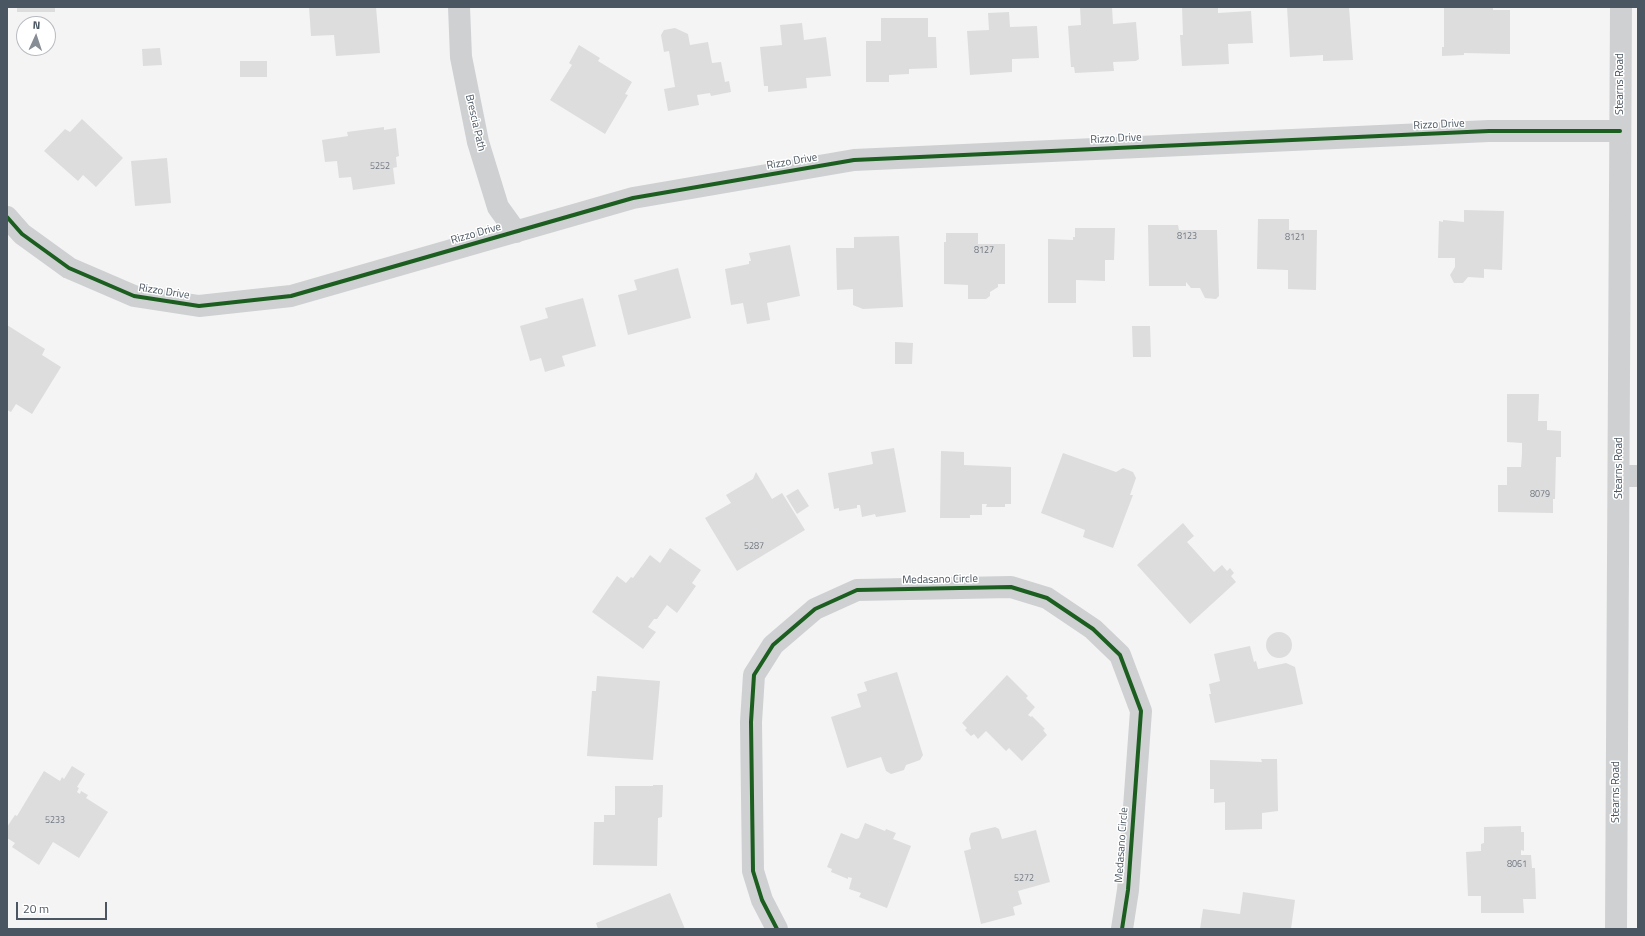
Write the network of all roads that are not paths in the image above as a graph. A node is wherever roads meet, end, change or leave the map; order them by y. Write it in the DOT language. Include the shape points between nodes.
graph roads {
  1 [pos="459,7"];
  2 [pos="1621,7"];
  3 [pos="1620,130"];
  4 [pos="7,217"];
  5 [pos="516,232"];
  6 [pos="1628,476"];
  7 [pos="778,929"];
  8 [pos="1122,929"];
  9 [pos="1616,929"];
  1 -- 5 [label="street, Brescia Path" via="461,57 478,142 498,207"];
  2 -- 3 [label="street, Stearns Road"];
  3 -- 5 [label="street, Rizzo Drive" via="1489,131 854,160 633,198"];
  3 -- 6 [label="street, Stearns Road"];
  4 -- 5 [label="street, Rizzo Drive" via="22,234 69,268 134,296 200,306 291,296"];
  6 -- 9 [label="street, Stearns Road"];
  7 -- 8 [label="street, Medasano Circle" via="762,900 753,871 751,722 754,676 773,645 815,608 857,590 1011,588 1047,598 1093,629 1120,655 1141,711 1128,890"];
}
